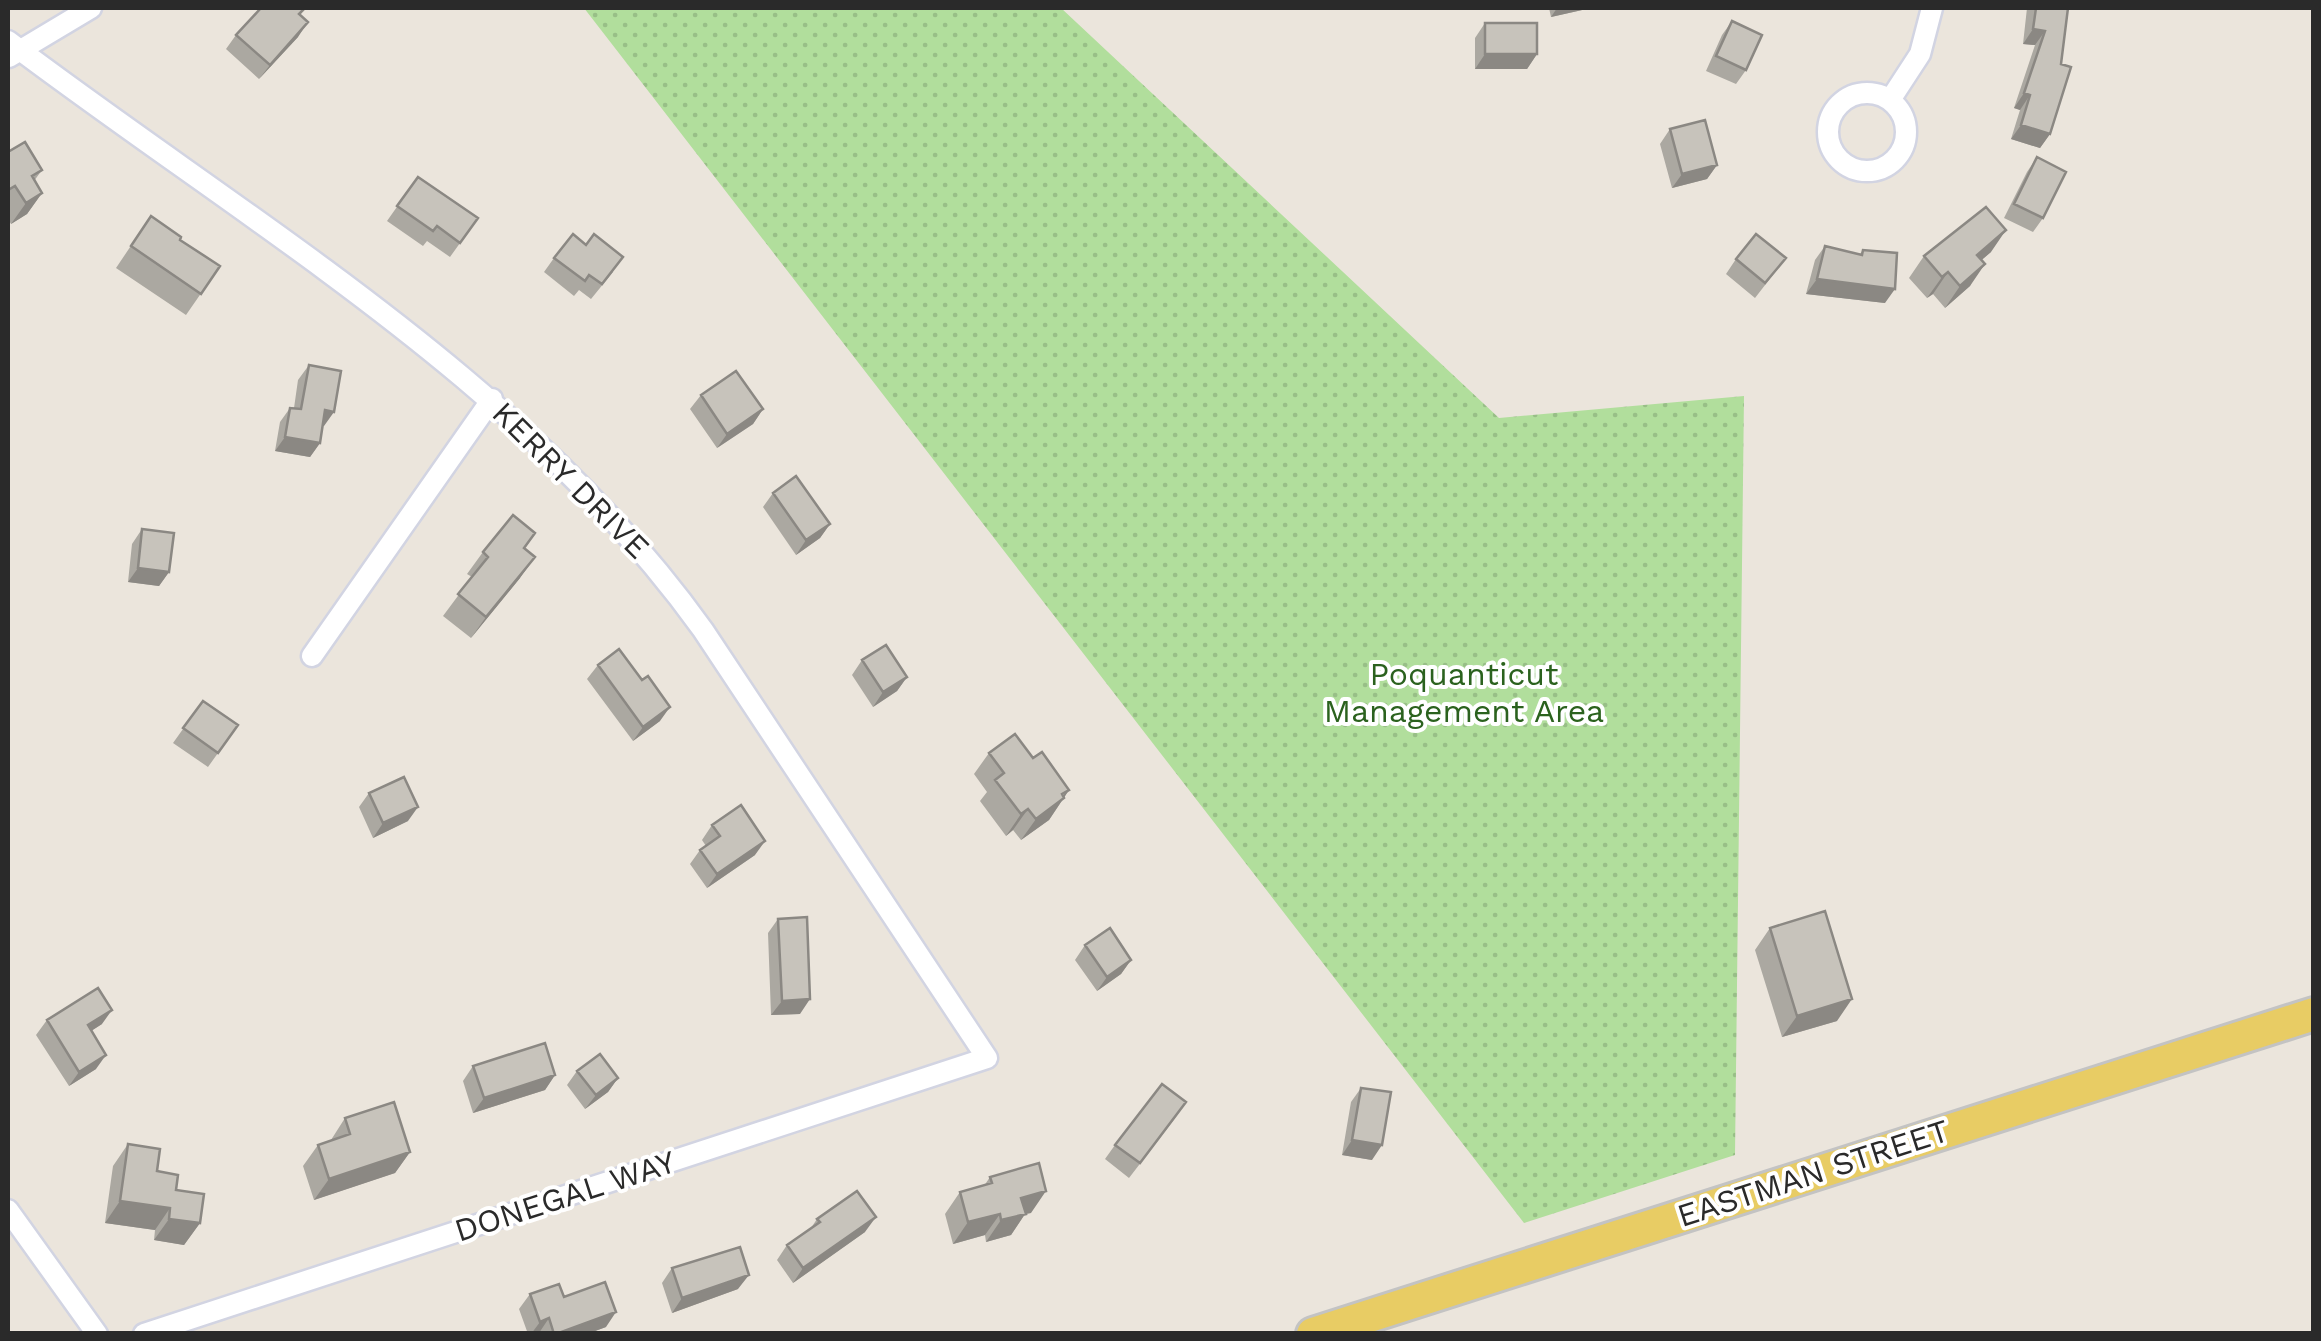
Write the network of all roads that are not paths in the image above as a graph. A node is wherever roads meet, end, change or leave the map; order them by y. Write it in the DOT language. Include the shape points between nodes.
graph roads {
  1 [pos="91,8"];
  2 [pos="1932,8"];
  3 [pos="12,50"];
  4 [pos="1890,100"];
  5 [pos="492,399"];
  6 [pos="312,656"];
  7 [pos="2314,1014"];
  8 [pos="987,1058"];
  9 [pos="8,1210"];
  10 [pos="98,1334"];
  11 [pos="144,1334"];
  12 [pos="1313,1334"];
  1 -- 3 [label="street"];
  2 -- 4 [label="street" via="1920,54"];
  3 -- 5 [label="street, KERRY DRIVE"];
  5 -- 6 [label="street"];
  5 -- 8 [label="street, KERRY DRIVE" via="606,506 660,570"];
  7 -- 12 [label="main road, EASTMAN STREET"];
  8 -- 11 [label="street, DONEGAL WAY"];
  9 -- 10 [label="street"];
}
